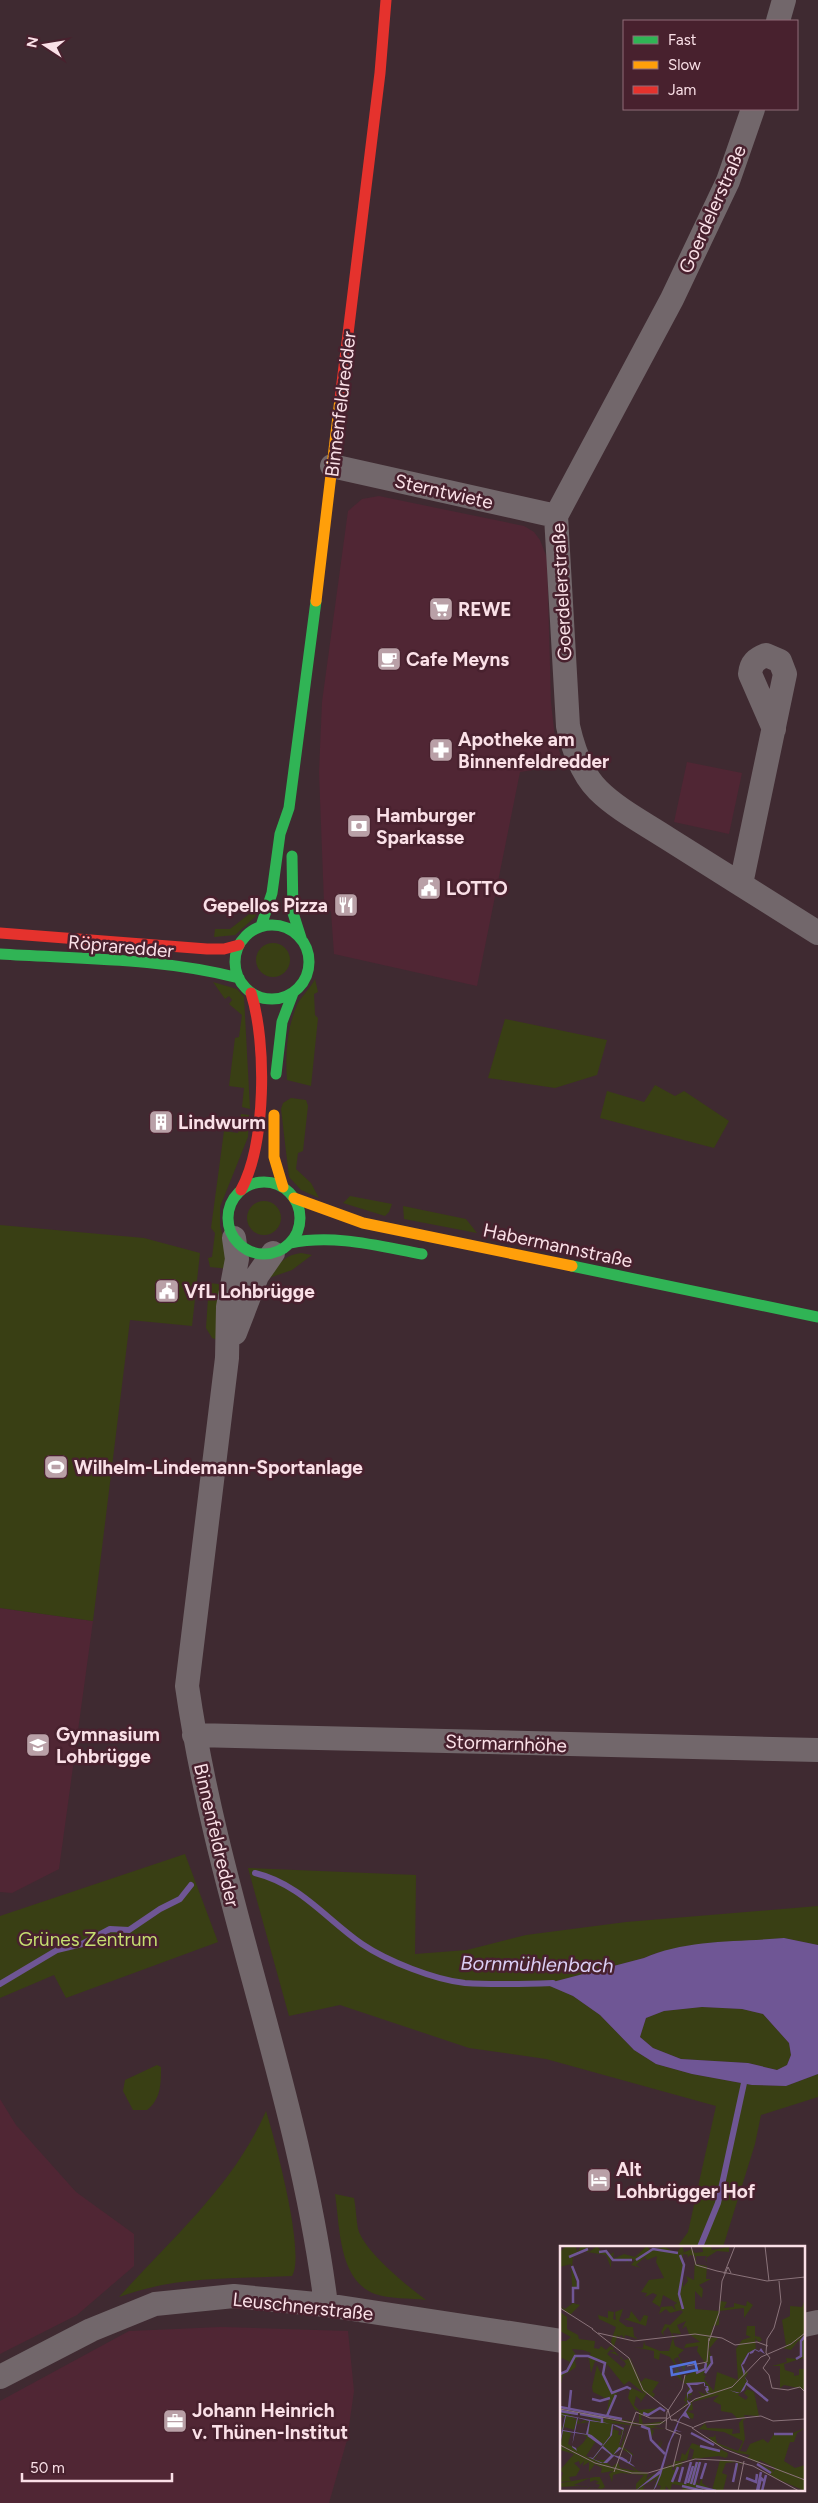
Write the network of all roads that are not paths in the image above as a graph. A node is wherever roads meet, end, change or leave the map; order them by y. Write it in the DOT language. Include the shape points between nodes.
graph roads {
  1 [pos="386,0"];
  2 [pos="784,0"];
  3 [pos="778,20"];
  4 [pos="753,110"];
  5 [pos="332,466"];
  6 [pos="556,516"];
  7 [pos="774,728"];
  8 [pos="289,808"];
  9 [pos="741,884"];
  10 [pos="262,926"];
  11 [pos="0,933"];
  12 [pos="818,933"];
  13 [pos="301,938"];
  14 [pos="239,945"];
  15 [pos="0,954"];
  16 [pos="239,978"];
  17 [pos="251,993"];
  18 [pos="293,993"];
  19 [pos="275,1087"];
  20 [pos="275,1102"];
  21 [pos="283,1187"];
  22 [pos="241,1190"];
  23 [pos="294,1198"];
  24 [pos="234,1238"];
  25 [pos="282,1248"];
  26 [pos="438,1257"];
  27 [pos="818,1317"];
  28 [pos="227,1358"];
  29 [pos="194,1735"];
  30 [pos="818,1750"];
  31 [pos="326,2305"];
  32 [pos="560,2341"];
  33 [pos="0,2377"];
  1 -- 5 [label="main road, Binnenfeldredder" via="379,83"];
  2 -- 3 [label="street"];
  4 -- 6 [label="street, Goerdelerstraße" via="728,181 672,299"];
  5 -- 6 [label="street, Sterntwiete"];
  5 -- 8 [label="main road, Binnenfeldredder"];
  6 -- 9 [label="street, Goerdelerstraße" via="568,726 581,764 606,797"];
  7 -- 9 [label="street"];
  8 -- 10 [label="main road, Binnenfeldredder" via="280,834 272,894"];
  8 -- 13 [label="main road, Binnenfeldredder" via="292,906"];
  9 -- 12 [label="street, Goerdelerstraße"];
  10 -- 13 [label="main road" via="283,926"];
  10 -- 14 [label="main road" via="250,932"];
  11 -- 14 [label="main road, Röpraredder" via="207,949"];
  13 -- 18 [label="main road" via="307,950 309,967 305,980"];
  14 -- 16 [label="main road" via="235,962"];
  15 -- 16 [label="main road, Röpraredder" via="136,963 216,972"];
  16 -- 17 [label="main road"];
  17 -- 18 [label="main road" via="272,999"];
  17 -- 22 [label="main road" via="260,1023 258,1111 253,1160"];
  18 -- 19 [label="main road" via="281,1026"];
  20 -- 21 [label="main road" via="274,1157"];
  21 -- 22 [label="main road" via="264,1182"];
  21 -- 23 [label="main road"];
  22 -- 24 [label="main road" via="231,1203 228,1214"];
  23 -- 25 [label="main road" via="300,1209 300,1221 297,1233"];
  23 -- 27 [label="main road, Habermannstraße" via="320,1210 392,1230"];
  24 -- 25 [label="main road" via="253,1252"];
  24 -- 28 [label="street, Binnenfeldredder" via="237,1259 228,1307"];
  25 -- 26 [label="main road" via="311,1239 334,1240"];
  25 -- 28 [label="street, Binnenfeldredder" via="257,1276"];
  28 -- 29 [label="street, Binnenfeldredder" via="187,1686"];
  29 -- 30 [label="street, Stormarnhöhe"];
  29 -- 31 [label="street, Binnenfeldredder" via="219,1848 309,2191"];
  31 -- 32 [label="street, Leuschnerstraße"];
  31 -- 33 [label="street, Leuschnerstraße" via="234,2296 156,2304 91,2330"];
}
